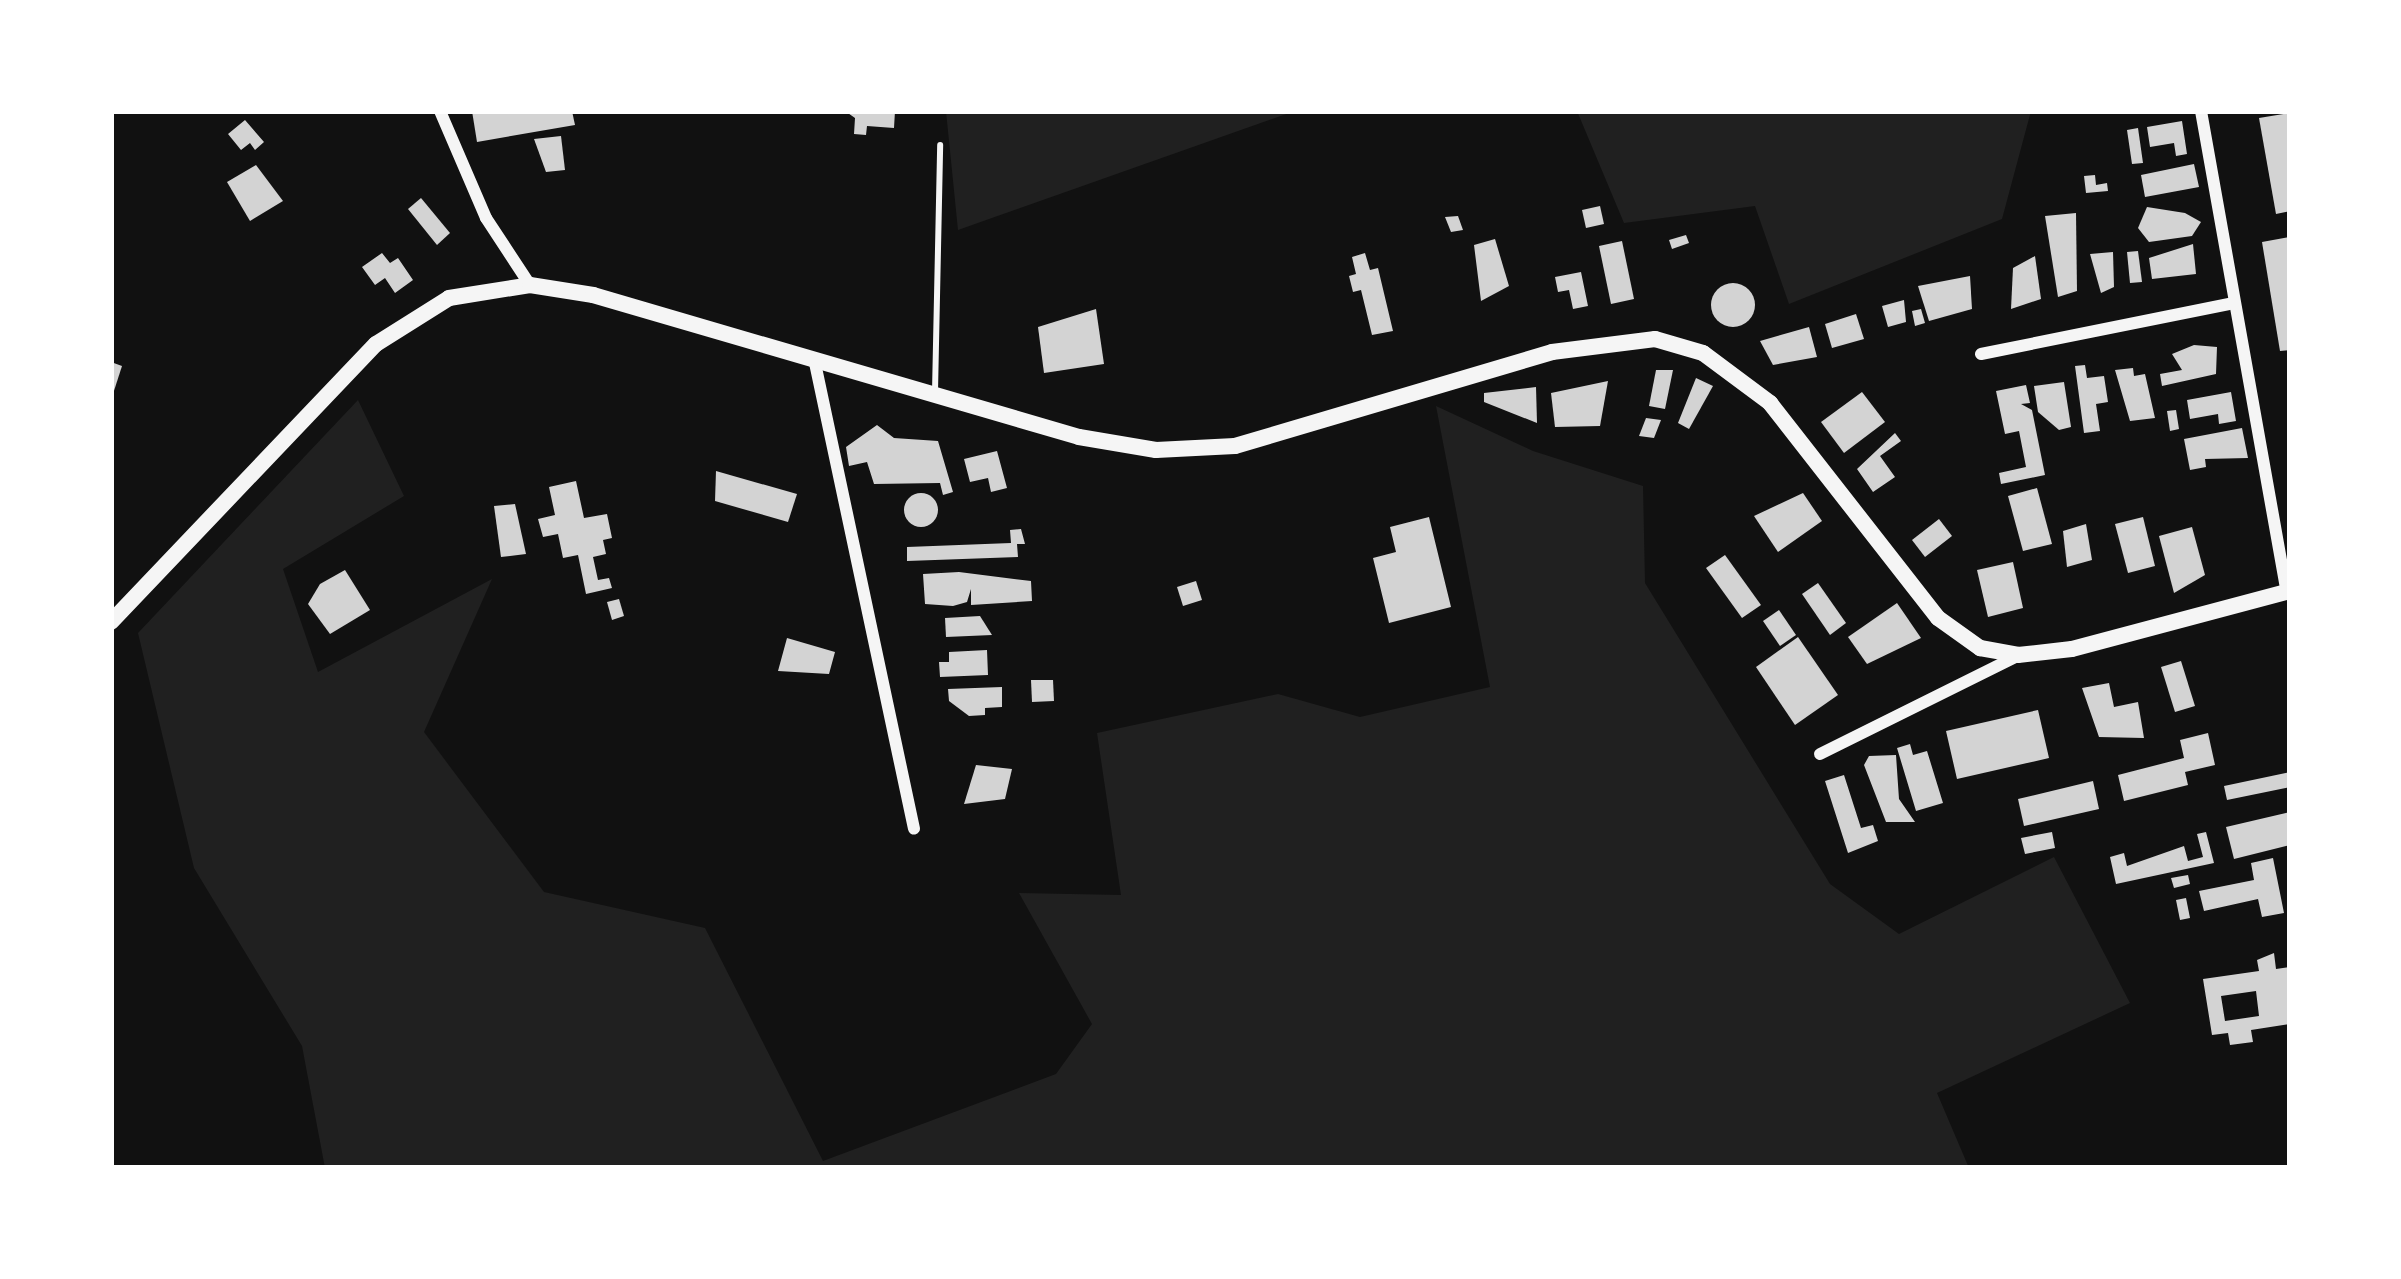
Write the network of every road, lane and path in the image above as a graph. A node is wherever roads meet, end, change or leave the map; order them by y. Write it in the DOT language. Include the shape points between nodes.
graph roads {
  1 [pos="440,111"];
  2 [pos="2201,111"];
  3 [pos="940,145"];
  4 [pos="530,285"];
  5 [pos="2234,303"];
  6 [pos="1981,354"];
  7 [pos="815,363"];
  8 [pos="935,395"];
  9 [pos="2288,592"];
  10 [pos="111,622"];
  11 [pos="2018,655"];
  12 [pos="1820,754"];
  13 [pos="914,829"];
  1 -- 4 [label="street" via="486,218"];
  2 -- 5 [label="street"];
  3 -- 8 [label="lane"];
  4 -- 7 [label="main road" via="593,295"];
  4 -- 10 [label="main road" via="448,298 376,344"];
  5 -- 6 [label="street"];
  5 -- 9 [label="street"];
  7 -- 8 [label="main road"];
  7 -- 13 [label="street"];
  8 -- 11 [label="main road" via="1106,443 1210,450 1592,342 1682,344 1749,384 1794,428 1951,631 1980,649"];
  9 -- 11 [label="main road"];
  11 -- 12 [label="street"];
}
